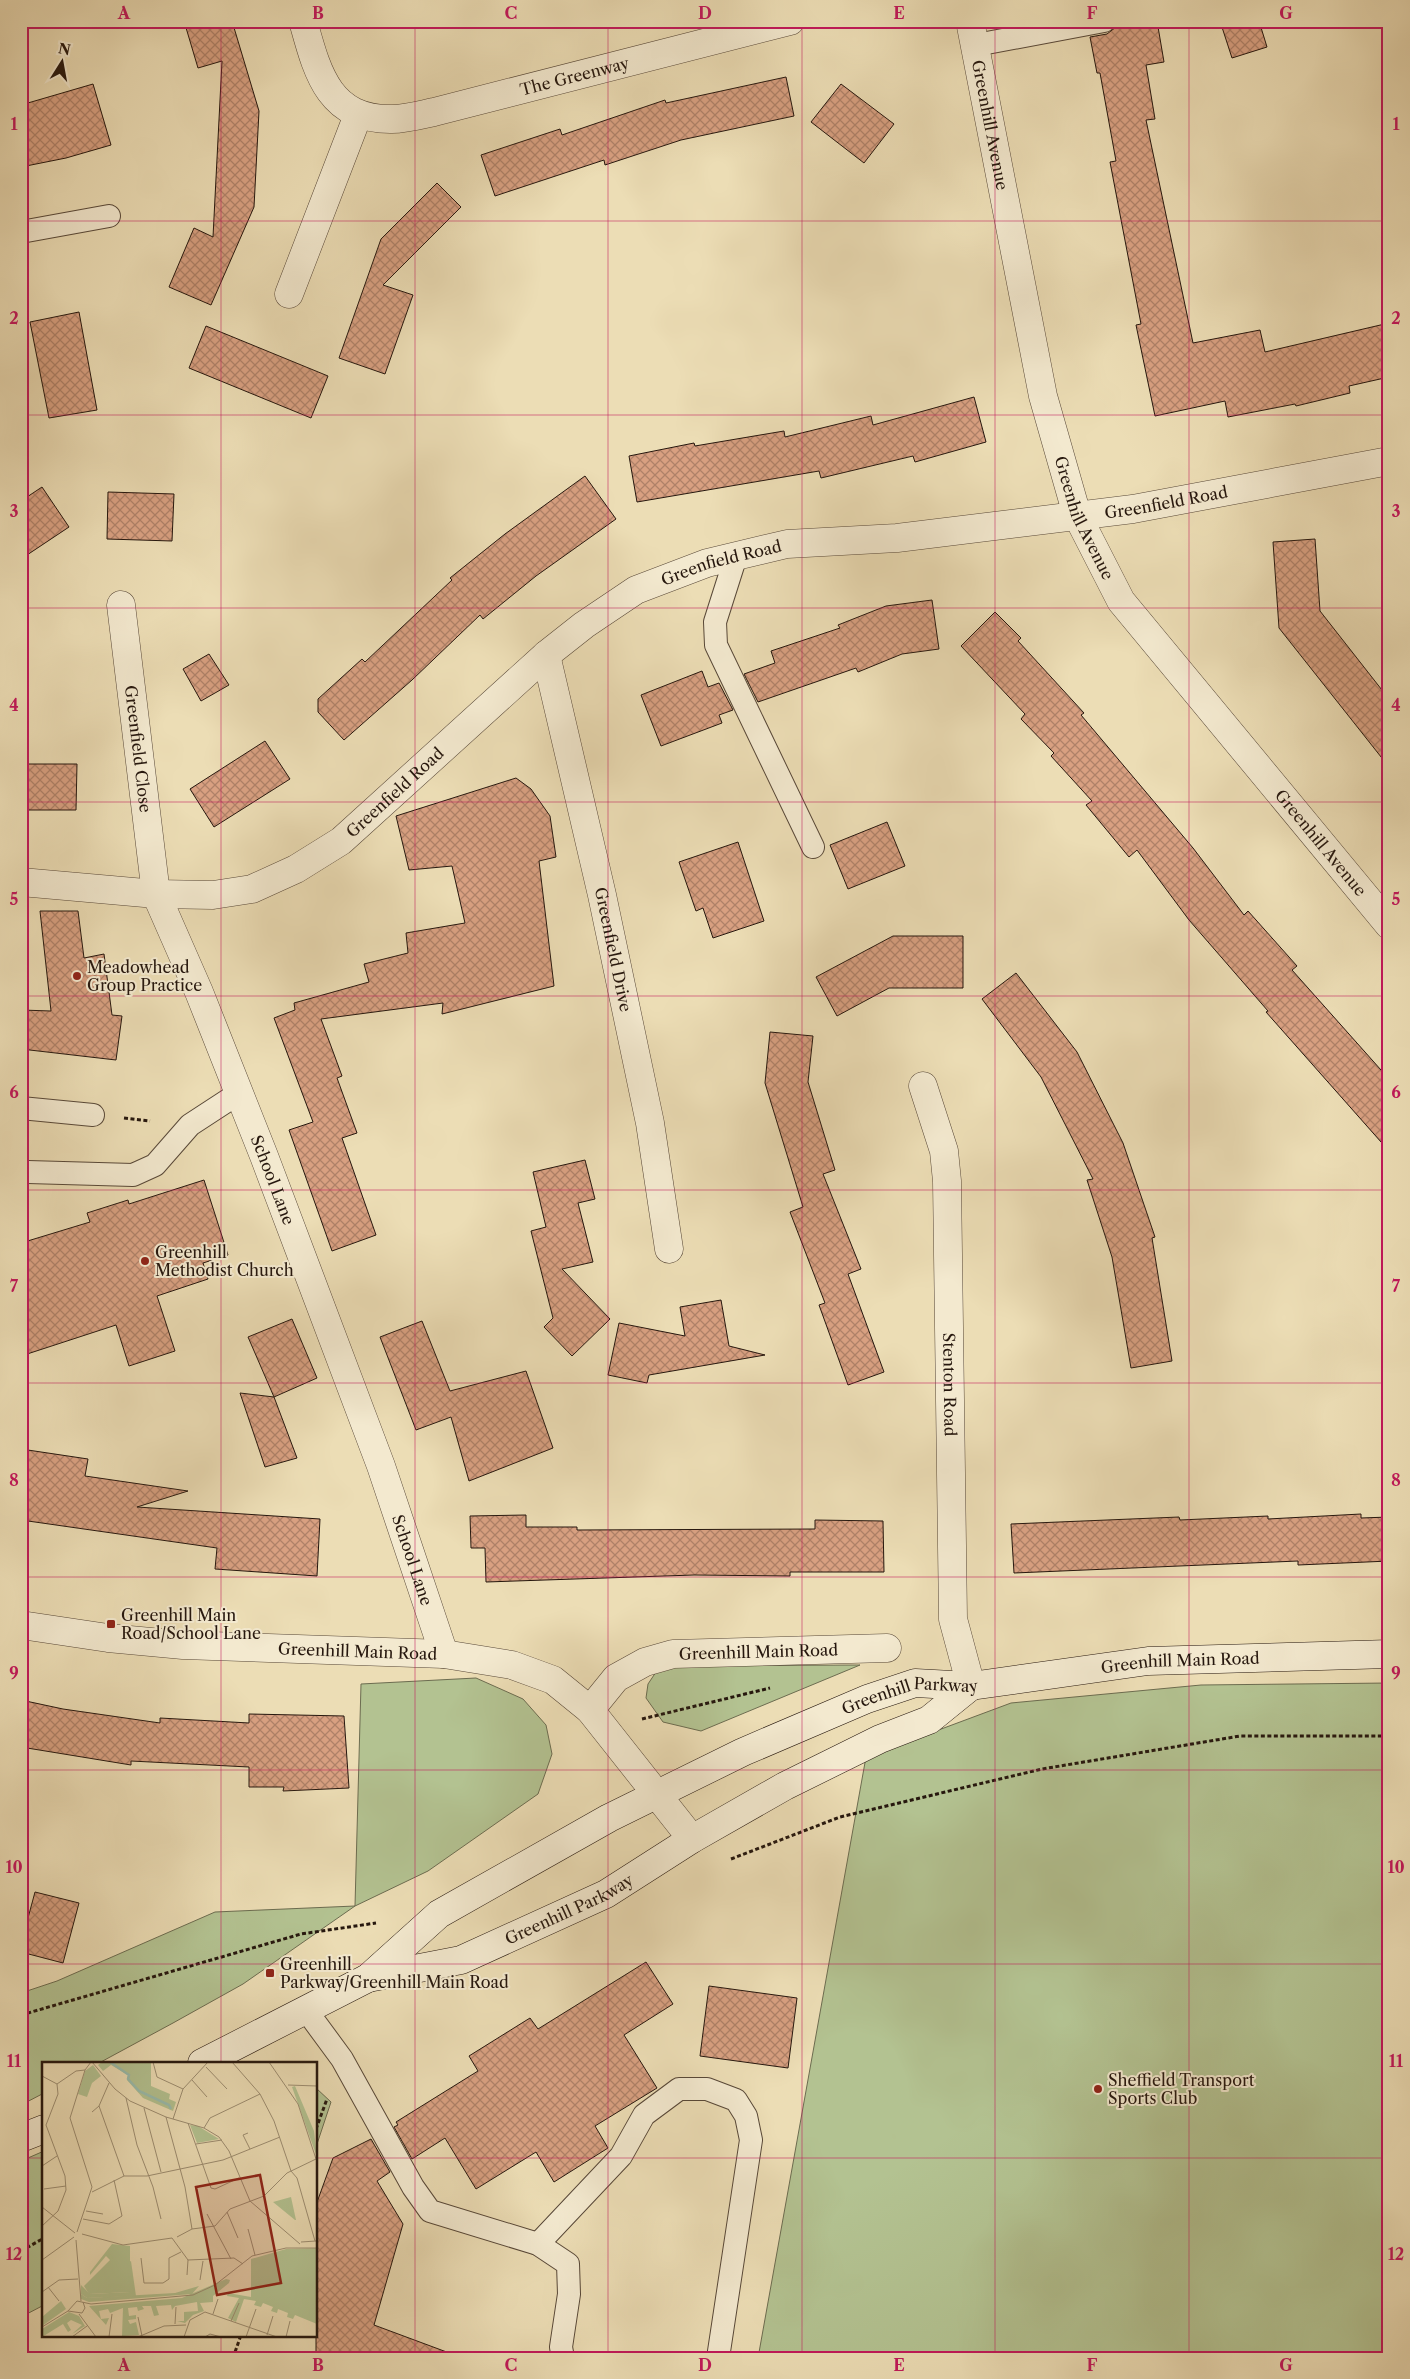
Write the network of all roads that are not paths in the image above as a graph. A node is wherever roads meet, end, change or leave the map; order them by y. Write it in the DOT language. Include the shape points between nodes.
graph roads {
  1 [pos="302,21"];
  2 [pos="790,21"];
  3 [pos="1104,21"];
  4 [pos="973,33"];
  5 [pos="358,115"];
  6 [pos="109,216"];
  7 [pos="21,232"];
  8 [pos="289,294"];
  9 [pos="1389,461"];
  10 [pos="1077,515"];
  11 [pos="736,556"];
  12 [pos="121,605"];
  13 [pos="546,655"];
  14 [pos="813,847"];
  15 [pos="21,882"];
  16 [pos="156,894"];
  17 [pos="1389,925"];
  18 [pos="923,1086"];
  19 [pos="239,1093"];
  20 [pos="21,1108"];
  21 [pos="93,1115"];
  22 [pos="28,1172"];
  23 [pos="669,1249"];
  24 [pos="21,1626"];
  25 [pos="887,1648"];
  26 [pos="444,1654"];
  27 [pos="1389,1654"];
  28 [pos="971,1686"];
  29 [pos="590,1710"];
  30 [pos="657,1794"];
  31 [pos="692,1839"];
  32 [pos="368,1978"];
  33 [pos="306,2010"];
  34 [pos="204,2062"];
  35 [pos="42,2130"];
  36 [pos="21,2138"];
  37 [pos="538,2244"];
  38 [pos="563,2358"];
  39 [pos="718,2358"];
  1 -- 5 [label="street" via="318,74 334,97"];
  2 -- 5 [label="street, The Greenway" via="434,112 392,119"];
  3 -- 4 [label="lane"];
  4 -- 10 [label="street, Greenhill Avenue" via="1043,396"];
  5 -- 8 [label="street"];
  6 -- 7 [label="lane"];
  9 -- 10 [label="street, Greenfield Road" via="1133,509"];
  10 -- 11 [label="street, Greenfield Road" via="897,538 787,544"];
  10 -- 17 [label="street, Greenhill Avenue" via="1121,601"];
  11 -- 13 [label="street, Greenfield Road" via="707,563 636,590"];
  11 -- 14 [label="lane" via="715,622 716,644"];
  12 -- 16 [label="street, Greenfield Close"];
  13 -- 16 [label="street, Greenfield Road" via="341,840 296,869 252,889 213,895"];
  13 -- 23 [label="street, Greenfield Drive" via="602,895 650,1123"];
  15 -- 16 [label="street"];
  16 -- 19 [label="street, School Lane"];
  18 -- 28 [label="street, Stenton Road" via="944,1151 948,1181 953,1620"];
  19 -- 22 [label="lane" via="190,1125 155,1165 134,1175"];
  19 -- 26 [label="street, School Lane" via="381,1466"];
  20 -- 21 [label="lane"];
  24 -- 26 [label="street, Greenhill Main Road" via="182,1645"];
  25 -- 29 [label="street, Greenhill Main Road" via="673,1654 645,1662 616,1678"];
  26 -- 29 [label="street, Greenhill Main Road" via="512,1665 553,1680"];
  27 -- 28 [label="street, Greenhill Main Road" via="1148,1661"];
  28 -- 30 [label="street, Greenhill Parkway" via="915,1683 866,1699 743,1752"];
  28 -- 31 [label="street, Greenhill Parkway" via="929,1720 880,1739 785,1786"];
  29 -- 30 [label="street, Greenhill Main Road"];
  30 -- 31 [label="street, Greenhill Main Road"];
  30 -- 32 [label="street, Greenhill Parkway" via="608,1818 439,1914"];
  31 -- 32 [label="street, Greenhill Parkway" via="606,1894 461,1960"];
  32 -- 33 [label="street, Greenhill Parkway"];
  33 -- 34 [label="street, Greenhill Parkway"];
  33 -- 37 [label="lane" via="342,2059 413,2187 430,2211"];
  35 -- 36 [label="street"];
  37 -- 38 [label="lane" via="568,2264 569,2294 561,2347"];
  37 -- 39 [label="lane" via="622,2156 644,2115 679,2088 707,2089 736,2100 746,2116 751,2140"];
}
